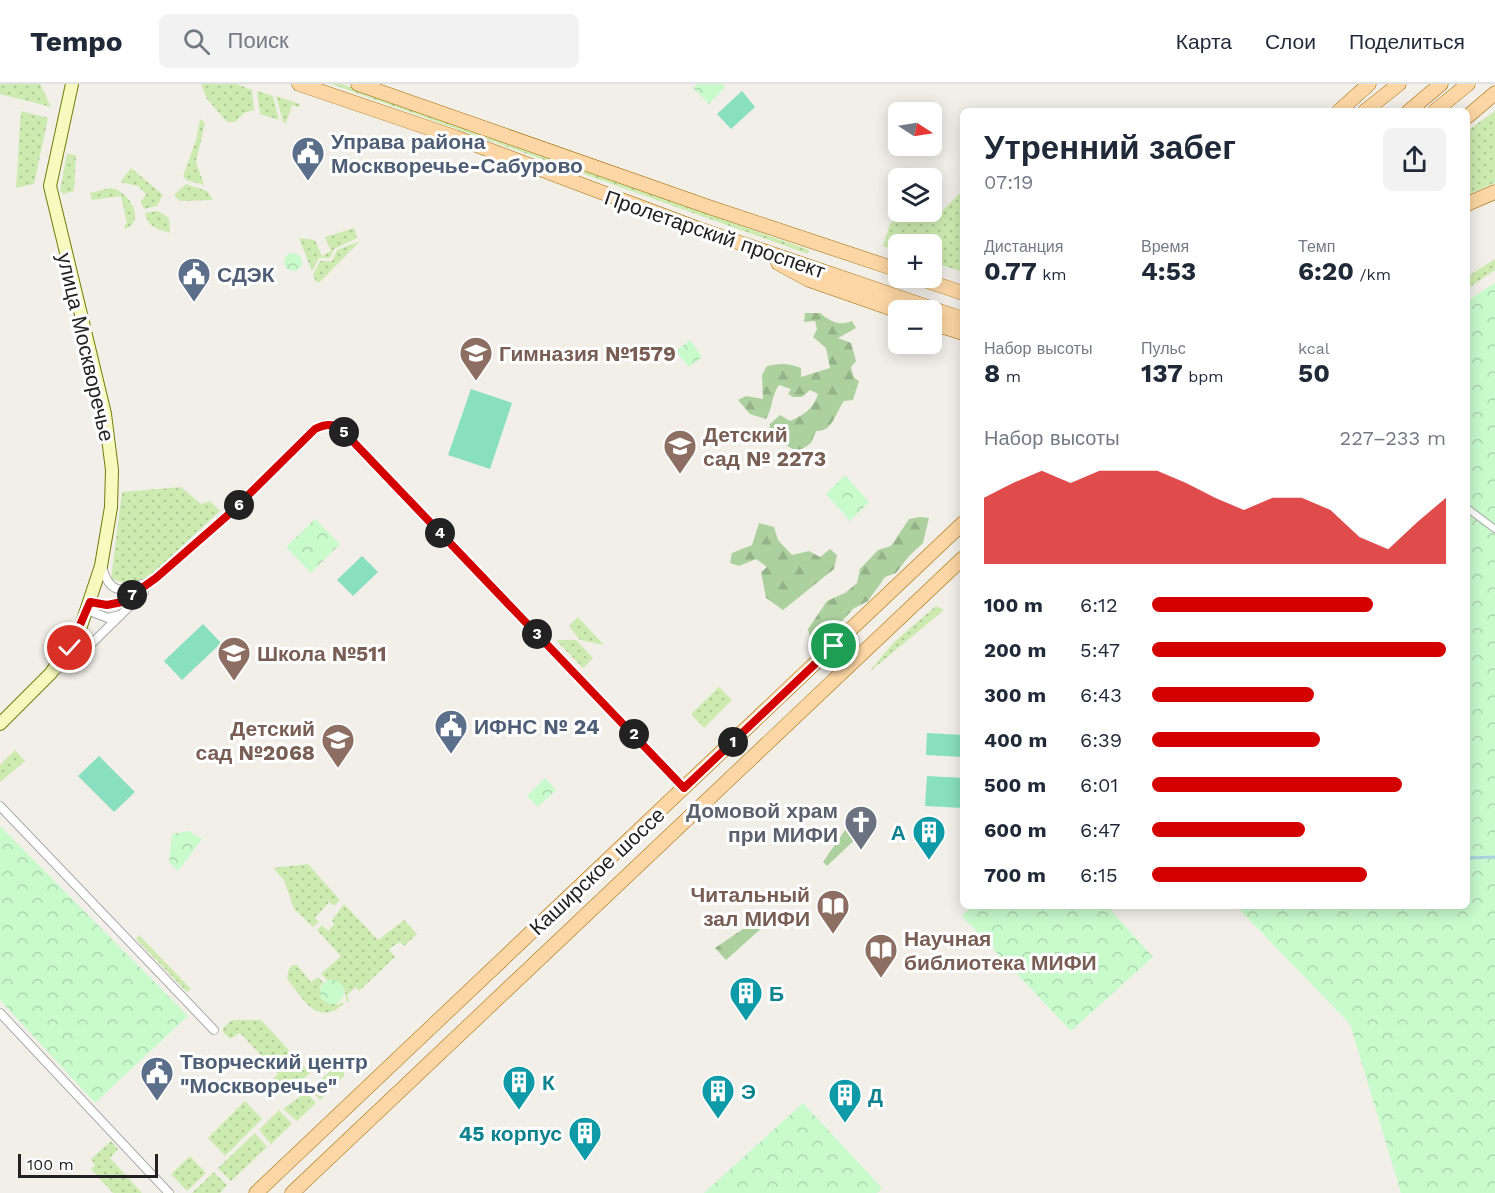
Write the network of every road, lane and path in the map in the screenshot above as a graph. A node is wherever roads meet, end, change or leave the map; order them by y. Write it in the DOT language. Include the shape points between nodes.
graph roads {
  1 [pos="72,84"];
  2 [pos="299,84"];
  3 [pos="358,84"];
  4 [pos="1369,84"];
  5 [pos="1399,84"];
  6 [pos="1441,84"];
  7 [pos="1468,84"];
  8 [pos="1495,93"];
  9 [pos="1495,106"];
  10 [pos="1342,108"];
  11 [pos="1369,108"];
  12 [pos="1413,108"];
  13 [pos="1439,108"];
  14 [pos="1470,115"];
  15 [pos="1470,117"];
  16 [pos="1495,192"];
  17 [pos="1470,203"];
  18 [pos="748,246"];
  19 [pos="888,267"];
  20 [pos="942,286"];
  21 [pos="960,292"];
  22 [pos="888,308"];
  23 [pos="960,318"];
  24 [pos="942,326"];
  25 [pos="960,332"];
  26 [pos="1470,510"];
  27 [pos="960,526"];
  28 [pos="1495,529"];
  29 [pos="960,561"];
  30 [pos="101,566"];
  31 [pos="156,578"];
  32 [pos="89,606"];
  33 [pos="124,613"];
  34 [pos="51,673"];
  35 [pos="0,724"];
  36 [pos="684,788"];
  37 [pos="0,806"];
  38 [pos="0,1013"];
  39 [pos="214,1030"];
  40 [pos="169,1193"];
  41 [pos="256,1193"];
  42 [pos="292,1193"];
  1 -- 30 [label="main road, улица Москворечье" via="50,186 111,453 112,498"];
  2 -- 18 [label="main road, Пролетарский проспект" via="455,137"];
  3 -- 19 [label="main road, Пролетарский проспект"];
  4 -- 10 [label="main road"];
  5 -- 11 [label="main road"];
  6 -- 12 [label="main road"];
  7 -- 13 [label="main road"];
  8 -- 14 [label="main road"];
  9 -- 15 [label="main road"];
  16 -- 17 [label="main road"];
  18 -- 22 [label="main road" via="809,280"];
  18 -- 23 [label="main road, Пролетарский проспект"];
  20 -- 21 [label="main road"];
  24 -- 25 [label="main road"];
  26 -- 28 [label="street"];
  27 -- 36 [label="main road, Каширское шоссе"];
  29 -- 42 [label="main road, Каширское шоссе"];
  30 -- 31 [label="street" via="108,585 121,592"];
  30 -- 32 [label="main road, улица Москворечье"];
  31 -- 32 [label="street" via="122,602"];
  31 -- 33 [label="street"];
  31 -- 36 [label="street" via="228,515 315,429 326,424 337,426"];
  32 -- 33 [label="street" via="108,618"];
  32 -- 34 [label="main road, улица Москворечье" via="79,632"];
  33 -- 34 [label="street" via="81,654"];
  34 -- 35 [label="main road, улица Москворечье"];
  36 -- 41 [label="main road, Каширское шоссе"];
  37 -- 39 [label="street"];
  38 -- 40 [label="street"];
}
